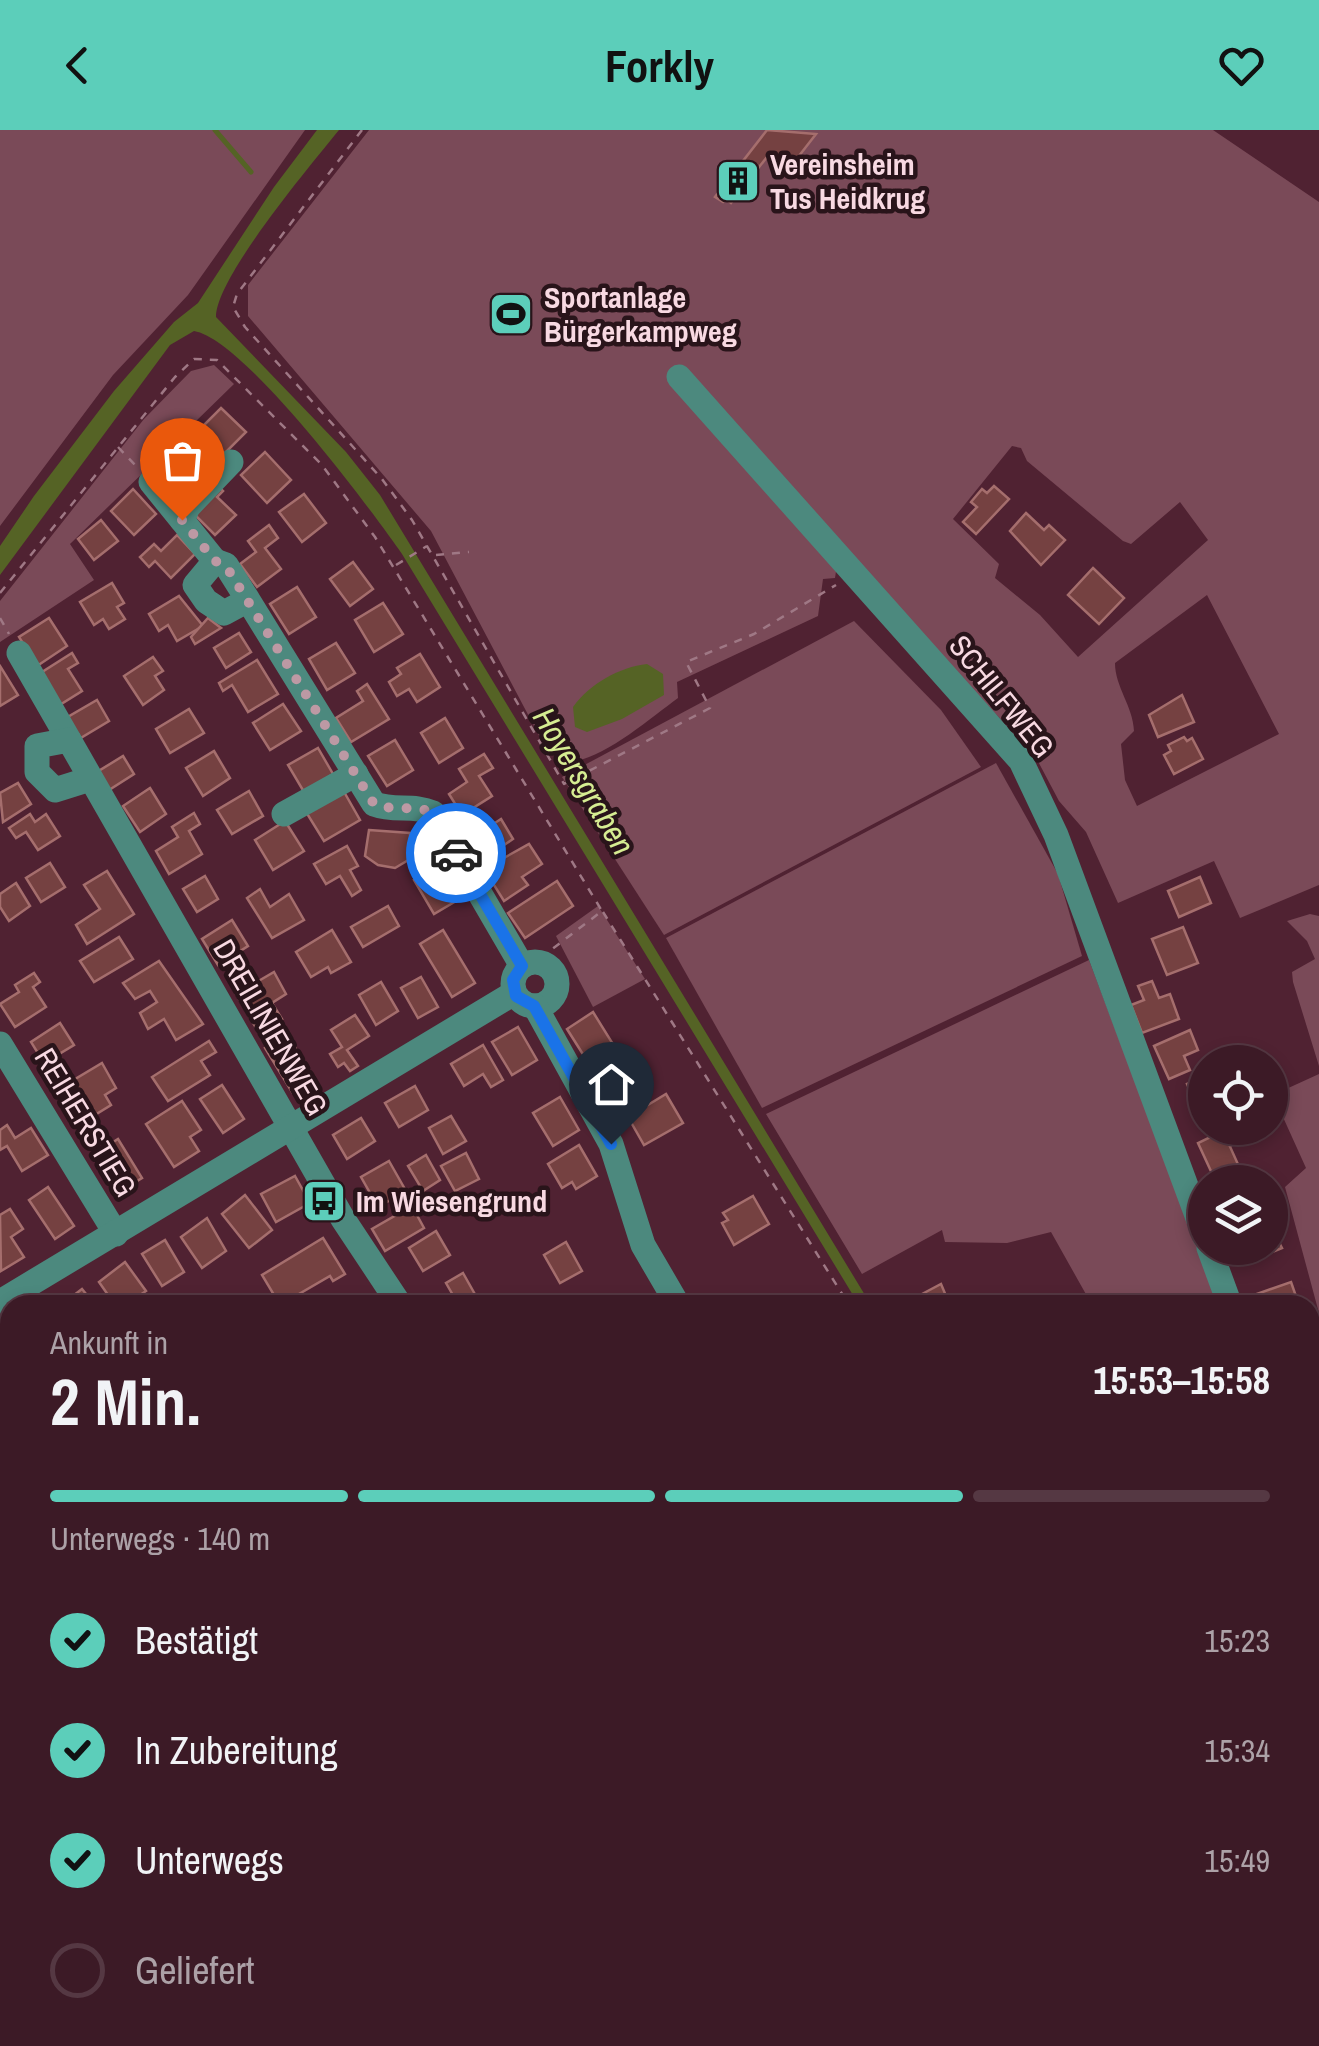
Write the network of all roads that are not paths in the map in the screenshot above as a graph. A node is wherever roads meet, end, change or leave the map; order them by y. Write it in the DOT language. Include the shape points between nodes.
graph roads {
  1 [pos="679,377"];
  2 [pos="232,462"];
  3 [pos="151,482"];
  4 [pos="182,520"];
  5 [pos="215,561"];
  6 [pos="248,600"];
  7 [pos="19,653"];
  8 [pos="69,740"];
  9 [pos="356,774"];
  10 [pos="90,779"];
  11 [pos="284,814"];
  12 [pos="532,965"];
  13 [pos="524,999"];
  14 [pos="2,1050"];
  15 [pos="291,1126"];
  16 [pos="1188,1190"];
  17 [pos="116,1234"];
  18 [pos="1215,1265"];
  19 [pos="12,1295"];
  20 [pos="393,1295"];
  21 [pos="672,1295"];
  22 [pos="1226,1295"];
  1 -- 16 [label="street, SCHILFWEG" via="1022,762 1056,835"];
  2 -- 4 [label="street"];
  3 -- 4 [label="street"];
  4 -- 5 [label="street"];
  5 -- 6 [label="street" via="226,566"];
  5 -- 6 [label="street" via="195,585 206,601 224,612"];
  6 -- 9 [label="street"];
  7 -- 8 [label="street, DREILINIENWEG"];
  8 -- 10 [label="street, DREILINIENWEG"];
  8 -- 10 [label="street" via="38,746 37,772 55,790"];
  9 -- 11 [label="street"];
  9 -- 12 [label="street" via="374,804 433,813"];
  10 -- 15 [label="street, DREILINIENWEG"];
  12 -- 13 [label="street" via="513,980"];
  12 -- 13 [label="street" via="552,971 556,988 548,1002"];
  13 -- 15 [label="street"];
  13 -- 21 [label="street" via="611,1144 643,1244"];
  14 -- 17 [label="street, REIHERSTIEG"];
  15 -- 17 [label="street"];
  15 -- 20 [label="street, DREILINIENWEG"];
  17 -- 19 [label="street"];
  18 -- 22 [label="street"];
}
